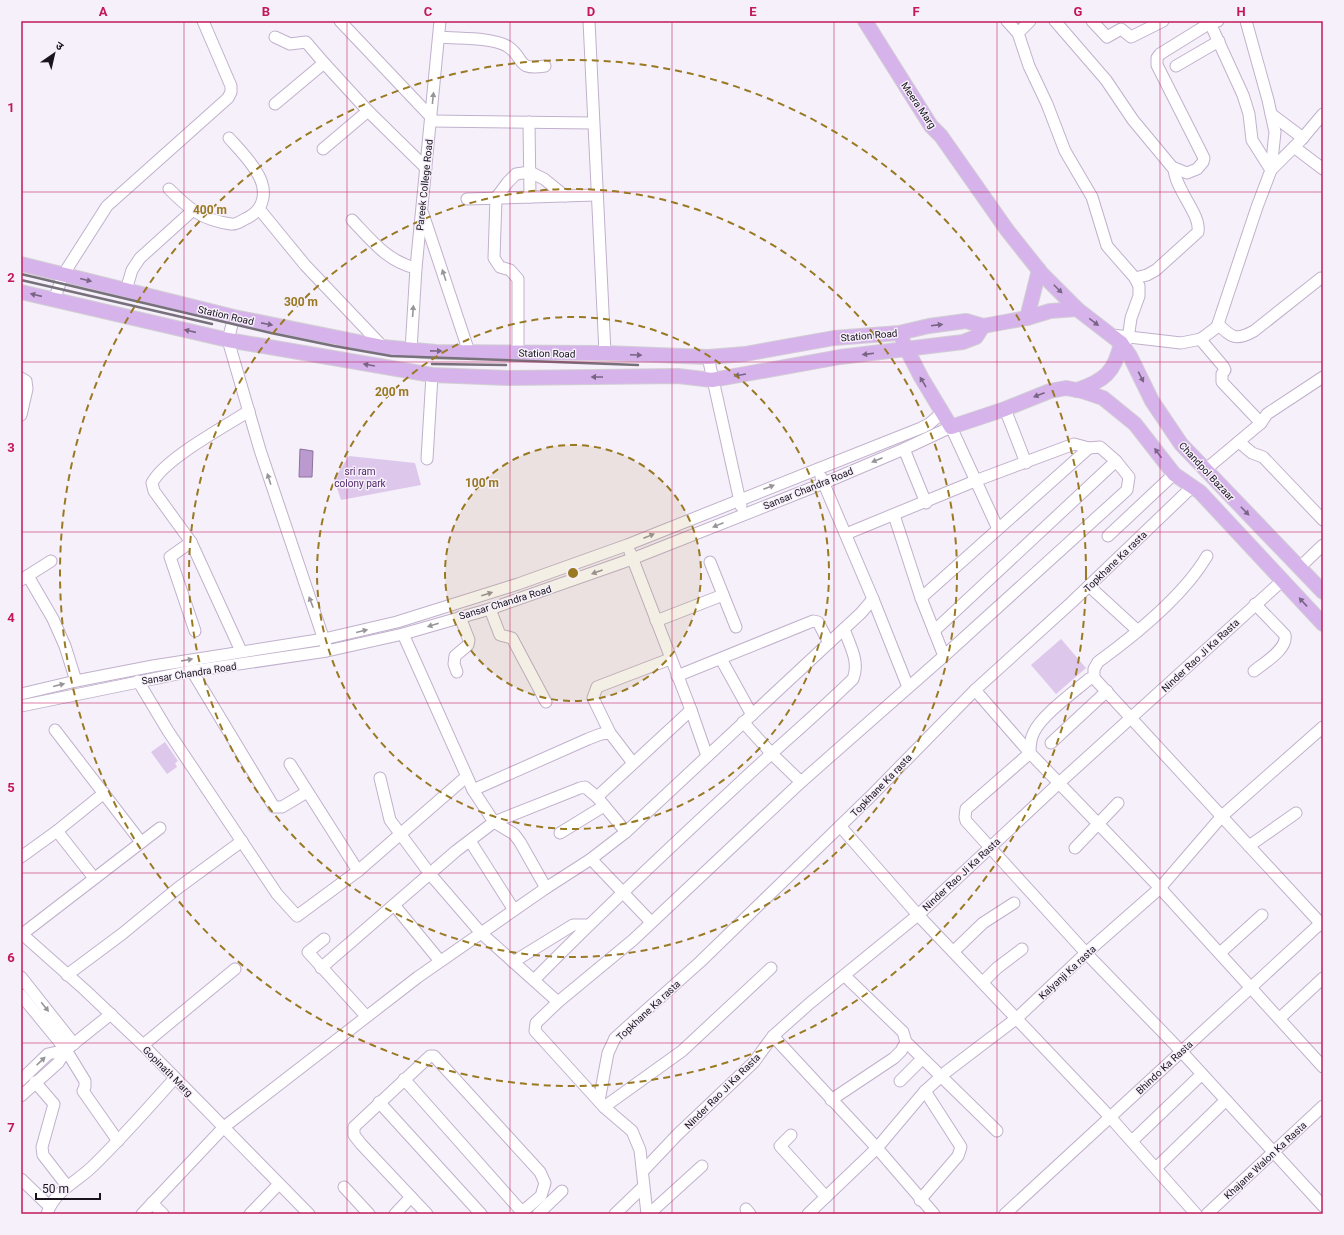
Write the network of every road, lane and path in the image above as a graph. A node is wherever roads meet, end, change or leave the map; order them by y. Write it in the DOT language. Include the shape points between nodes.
graph roads {
  1 [pos="203,21"];
  2 [pos="340,21"];
  3 [pos="440,21"];
  4 [pos="589,21"];
  5 [pos="865,21"];
  6 [pos="875,21"];
  7 [pos="1007,21"];
  8 [pos="1030,21"];
  9 [pos="1092,21"];
  10 [pos="1163,21"];
  11 [pos="1246,21"];
  12 [pos="1214,22"];
  13 [pos="1061,23"];
  14 [pos="1018,32"];
  15 [pos="275,37"];
  16 [pos="439,37"];
  17 [pos="1219,41"];
  18 [pos="324,63"];
  19 [pos="544,66"];
  20 [pos="1176,66"];
  21 [pos="275,104"];
  22 [pos="368,111"];
  23 [pos="1271,114"];
  24 [pos="1323,114"];
  25 [pos="431,119"];
  26 [pos="529,122"];
  27 [pos="593,123"];
  28 [pos="941,136"];
  29 [pos="229,138"];
  30 [pos="1303,138"];
  31 [pos="1294,147"];
  32 [pos="323,149"];
  33 [pos="426,168"];
  34 [pos="1174,169"];
  35 [pos="1323,169"];
  36 [pos="1271,170"];
  37 [pos="530,172"];
  38 [pos="169,189"];
  39 [pos="596,195"];
  40 [pos="565,196"];
  41 [pos="530,197"];
  42 [pos="496,198"];
  43 [pos="466,199"];
  44 [pos="260,210"];
  45 [pos="422,210"];
  46 [pos="192,211"];
  47 [pos="352,220"];
  48 [pos="21,264"];
  49 [pos="416,268"];
  50 [pos="1039,270"];
  51 [pos="63,275"];
  52 [pos="1135,278"];
  53 [pos="1321,278"];
  54 [pos="126,290"];
  55 [pos="21,292"];
  56 [pos="54,300"];
  57 [pos="1077,309"];
  58 [pos="234,317"];
  59 [pos="1027,318"];
  60 [pos="1218,324"];
  61 [pos="983,326"];
  62 [pos="899,333"];
  63 [pos="1120,339"];
  64 [pos="1200,339"];
  65 [pos="228,340"];
  66 [pos="383,347"];
  67 [pos="411,350"];
  68 [pos="907,350"];
  69 [pos="469,352"];
  70 [pos="518,352"];
  71 [pos="605,353"];
  72 [pos="708,357"];
  73 [pos="432,375"];
  74 [pos="1323,377"];
  75 [pos="21,378"];
  76 [pos="712,380"];
  77 [pos="1077,390"];
  78 [pos="1103,398"];
  79 [pos="1005,409"];
  80 [pos="249,412"];
  81 [pos="942,413"];
  82 [pos="21,416"];
  83 [pos="1261,423"];
  84 [pos="951,426"];
  85 [pos="1239,442"];
  86 [pos="1089,448"];
  87 [pos="904,449"];
  88 [pos="427,459"];
  89 [pos="1116,461"];
  90 [pos="1026,464"];
  91 [pos="817,469"];
  92 [pos="1205,470"];
  93 [pos="1174,474"];
  94 [pos="975,481"];
  95 [pos="824,483"];
  96 [pos="1193,486"];
  97 [pos="739,499"];
  98 [pos="926,503"];
  99 [pos="743,514"];
  100 [pos="894,515"];
  101 [pos="1323,520"];
  102 [pos="998,529"];
  103 [pos="846,534"];
  104 [pos="1108,536"];
  105 [pos="191,542"];
  106 [pos="627,545"];
  107 [pos="1323,545"];
  108 [pos="1207,556"];
  109 [pos="632,559"];
  110 [pos="51,561"];
  111 [pos="710,562"];
  112 [pos="1300,567"];
  113 [pos="25,578"];
  114 [pos="1283,580"];
  115 [pos="1089,586"];
  116 [pos="1323,592"];
  117 [pos="723,595"];
  118 [pos="921,598"];
  119 [pos="873,599"];
  120 [pos="1255,604"];
  121 [pos="490,609"];
  122 [pos="460,617"];
  123 [pos="656,621"];
  124 [pos="1323,624"];
  125 [pos="736,627"];
  126 [pos="844,629"];
  127 [pos="195,631"];
  128 [pos="934,631"];
  129 [pos="1138,631"];
  130 [pos="403,634"];
  131 [pos="324,639"];
  132 [pos="829,643"];
  133 [pos="241,651"];
  134 [pos="327,651"];
  135 [pos="944,656"];
  136 [pos="670,658"];
  137 [pos="721,659"];
  138 [pos="192,671"];
  139 [pos="1254,671"];
  140 [pos="457,672"];
  141 [pos="677,676"];
  142 [pos="1094,678"];
  143 [pos="76,681"];
  144 [pos="138,681"];
  145 [pos="908,687"];
  146 [pos="975,690"];
  147 [pos="1107,691"];
  148 [pos="21,694"];
  149 [pos="546,702"];
  150 [pos="21,706"];
  151 [pos="691,710"];
  152 [pos="752,715"];
  153 [pos="1131,719"];
  154 [pos="743,722"];
  155 [pos="1323,727"];
  156 [pos="55,730"];
  157 [pos="610,733"];
  158 [pos="1051,743"];
  159 [pos="1030,753"];
  160 [pos="772,754"];
  161 [pos="707,756"];
  162 [pos="633,763"];
  163 [pos="290,764"];
  164 [pos="466,777"];
  165 [pos="380,778"];
  166 [pos="801,782"];
  167 [pos="1059,783"];
  168 [pos="473,790"];
  169 [pos="307,792"];
  170 [pos="104,793"];
  171 [pos="596,797"];
  172 [pos="1118,803"];
  173 [pos="604,806"];
  174 [pos="1296,813"];
  175 [pos="1222,816"];
  176 [pos="494,822"];
  177 [pos="1098,824"];
  178 [pos="840,826"];
  179 [pos="160,828"];
  180 [pos="57,831"];
  181 [pos="626,832"];
  182 [pos="560,833"];
  183 [pos="401,834"];
  184 [pos="470,840"];
  185 [pos="242,841"];
  186 [pos="141,842"];
  187 [pos="990,846"];
  188 [pos="1249,846"];
  189 [pos="1075,848"];
  190 [pos="21,857"];
  191 [pos="591,859"];
  192 [pos="358,872"];
  193 [pos="430,874"];
  194 [pos="94,878"];
  195 [pos="546,888"];
  196 [pos="1160,888"];
  197 [pos="623,891"];
  198 [pos="1014,903"];
  199 [pos="394,905"];
  200 [pos="514,910"];
  201 [pos="918,915"];
  202 [pos="1262,915"];
  203 [pos="651,922"];
  204 [pos="1322,923"];
  205 [pos="588,924"];
  206 [pos="481,933"];
  207 [pos="21,935"];
  208 [pos="324,939"];
  209 [pos="1022,949"];
  210 [pos="954,951"];
  211 [pos="1086,953"];
  212 [pos="1220,953"];
  213 [pos="440,961"];
  214 [pos="513,962"];
  215 [pos="321,968"];
  216 [pos="771,968"];
  217 [pos="235,969"];
  218 [pos="67,975"];
  219 [pos="845,976"];
  220 [pos="21,977"];
  221 [pos="1323,978"];
  222 [pos="534,980"];
  223 [pos="983,982"];
  224 [pos="1252,988"];
  225 [pos="21,995"];
  226 [pos="558,1002"];
  227 [pos="110,1014"];
  228 [pos="366,1016"];
  229 [pos="1018,1018"];
  230 [pos="1280,1018"];
  231 [pos="773,1036"];
  232 [pos="906,1042"];
  233 [pos="143,1045"];
  234 [pos="70,1047"];
  235 [pos="1181,1051"];
  236 [pos="922,1059"];
  237 [pos="1323,1067"];
  238 [pos="1202,1074"];
  239 [pos="941,1076"];
  240 [pos="176,1078"];
  241 [pos="404,1079"];
  242 [pos="21,1080"];
  243 [pos="900,1081"];
  244 [pos="35,1082"];
  245 [pos="925,1091"];
  246 [pos="21,1096"];
  247 [pos="831,1100"];
  248 [pos="1226,1100"];
  249 [pos="379,1102"];
  250 [pos="602,1104"];
  251 [pos="1323,1106"];
  252 [pos="1110,1117"];
  253 [pos="224,1127"];
  254 [pos="997,1131"];
  255 [pos="791,1135"];
  256 [pos="118,1141"];
  257 [pos="1132,1141"];
  258 [pos="876,1148"];
  259 [pos="1274,1152"];
  260 [pos="702,1166"];
  261 [pos="1156,1168"];
  262 [pos="643,1171"];
  263 [pos="21,1180"];
  264 [pos="279,1184"];
  265 [pos="67,1186"];
  266 [pos="344,1187"];
  267 [pos="643,1187"];
  268 [pos="562,1191"];
  269 [pos="411,1197"];
  270 [pos="826,1197"];
  271 [pos="920,1200"];
  272 [pos="152,1203"];
  273 [pos="1323,1206"];
  274 [pos="48,1210"];
  275 [pos="521,1213"];
  276 [pos="142,1214"];
  277 [pos="163,1214"];
  278 [pos="250,1214"];
  279 [pos="309,1214"];
  280 [pos="369,1214"];
  281 [pos="396,1214"];
  282 [pos="426,1214"];
  283 [pos="481,1214"];
  284 [pos="538,1214"];
  285 [pos="615,1214"];
  286 [pos="648,1214"];
  287 [pos="808,1214"];
  288 [pos="934,1214"];
  289 [pos="1005,1214"];
  290 [pos="1196,1214"];
  291 [pos="1207,1214"];
  1 -- 51 [label="street" via="231,86 228,98 107,206"];
  2 -- 25 [label="street"];
  3 -- 16 [label="street, Pareek College Road"];
  4 -- 27 [label="street"];
  5 -- 28 [label="main road, Meera Marg" via="931,126"];
  6 -- 28 [label="main road, Meera Marg" via="940,125"];
  7 -- 14 [label="street"];
  8 -- 14 [label="street"];
  9 -- 10 [label="street" via="1107,37 1121,28 1131,37"];
  11 -- 23 [label="street"];
  12 -- 17 [label="street"];
  12 -- 34 [label="street" via="1160,54 1158,58 1157,65 1204,158 1198,169 1187,172"];
  13 -- 34 [label="street" via="1106,80 1133,120"];
  14 -- 52 [label="street" via="1029,66 1065,150 1092,197 1107,246"];
  15 -- 18 [label="street" via="290,44 306,42"];
  16 -- 19 [label="street" via="498,42 512,50 523,65 533,68"];
  25 -- 16 [label="street, Pareek College Road, one-way"];
  17 -- 20 [label="street"];
  17 -- 36 [label="street" via="1243,95 1249,114 1252,140"];
  18 -- 21 [label="street"];
  18 -- 22 [label="street"];
  22 -- 32 [label="street"];
  22 -- 33 [label="street"];
  23 -- 30 [label="street"];
  23 -- 36 [label="street" via="1275,132"];
  24 -- 30 [label="street"];
  25 -- 26 [label="street"];
  25 -- 33 [label="street, Pareek College Road"];
  26 -- 27 [label="street"];
  26 -- 37 [label="street"];
  27 -- 39 [label="street"];
  28 -- 50 [label="main road, Chandpol Bazaar" via="1007,230"];
  29 -- 44 [label="street" via="259,176 264,195"];
  30 -- 31 [label="street"];
  31 -- 35 [label="street"];
  31 -- 36 [label="street"];
  33 -- 45 [label="street, Pareek College Road"];
  34 -- 52 [label="street" via="1179,187 1196,216 1198,232 1156,270 1147,276"];
  36 -- 60 [label="street"];
  37 -- 40 [label="street" via="544,179"];
  37 -- 41 [label="street"];
  37 -- 42 [label="street" via="516,174"];
  38 -- 46 [label="street"];
  39 -- 40 [label="street"];
  39 -- 71 [label="street"];
  40 -- 41 [label="street"];
  41 -- 42 [label="street"];
  42 -- 43 [label="street"];
  42 -- 70 [label="street" via="494,258 500,267 510,270 518,279"];
  44 -- 46 [label="street" via="234,224 215,221"];
  44 -- 66 [label="street" via="305,265"];
  45 -- 49 [label="street, Pareek College Road"];
  69 -- 45 [label="street, one-way"];
  46 -- 54 [label="street" via="140,258 132,270"];
  47 -- 49 [label="street" via="386,254 402,265"];
  48 -- 51 [label="main road, Station Road"];
  67 -- 49 [label="street, Pareek College Road, one-way"];
  50 -- 57 [label="main road, Chandpol Bazaar, one-way"];
  50 -- 59 [label="main road"];
  51 -- 54 [label="main road, Station Road, one-way"];
  51 -- 56 [label="street"];
  52 -- 63 [label="street" via="1139,286 1139,296"];
  53 -- 60 [label="street" via="1243,337 1236,338 1230,335"];
  54 -- 58 [label="main road, Station Road"];
  56 -- 55 [label="main road, one-way"];
  65 -- 56 [label="main road, one-way"];
  57 -- 59 [label="main road, Station Road" via="1050,311"];
  57 -- 63 [label="main road, Chandpol Bazaar, one-way"];
  58 -- 65 [label="street"];
  58 -- 66 [label="main road, Station Road, one-way"];
  59 -- 61 [label="main road, Station Road"];
  60 -- 64 [label="street"];
  62 -- 61 [label="main road, Station Road, one-way" via="966,321"];
  61 -- 68 [label="main road" via="976,337 964,342"];
  62 -- 68 [label="main road"];
  62 -- 72 [label="main road, Station Road" via="834,338 745,354"];
  63 -- 64 [label="street" via="1181,343"];
  63 -- 77 [label="main road" via="1117,359 1108,375 1090,386"];
  63 -- 92 [label="main road, Chandpol Bazaar, one-way" via="1152,401 1181,444"];
  64 -- 83 [label="street" via="1223,366 1225,370 1222,382"];
  73 -- 65 [label="main road, one-way"];
  65 -- 80 [label="street"];
  66 -- 67 [label="main road, Station Road"];
  67 -- 69 [label="main road, Station Road, one-way"];
  68 -- 76 [label="main road, one-way" via="840,357"];
  81 -- 68 [label="main road, one-way"];
  69 -- 70 [label="main road, Station Road"];
  70 -- 71 [label="main road, Station Road"];
  71 -- 72 [label="main road, Station Road, one-way"];
  72 -- 76 [label="street"];
  76 -- 73 [label="main road, one-way" via="678,376 508,378"];
  73 -- 88 [label="street"];
  74 -- 83 [label="street" via="1267,414"];
  75 -- 82 [label="street" via="26,381 27,389"];
  76 -- 97 [label="street"];
  77 -- 78 [label="main road, Sansar Chandra Road"];
  77 -- 79 [label="main road, Sansar Chandra Road, one-way" via="1066,388 1050,391"];
  93 -- 78 [label="main road, Chandpol Bazaar, one-way" via="1135,424"];
  79 -- 84 [label="main road, Sansar Chandra Road"];
  79 -- 90 [label="street"];
  80 -- 105 [label="street" via="183,454 156,475 152,483 154,491"];
  131 -- 80 [label="street, one-way"];
  81 -- 84 [label="main road"];
  81 -- 91 [label="street, Sansar Chandra Road" via="921,428"];
  83 -- 85 [label="street"];
  84 -- 87 [label="street, Sansar Chandra Road"];
  84 -- 94 [label="street"];
  85 -- 92 [label="street"];
  85 -- 101 [label="street" via="1252,453 1262,457"];
  86 -- 89 [label="street" via="1100,447"];
  86 -- 90 [label="street" via="1074,444"];
  86 -- 102 [label="street"];
  87 -- 95 [label="street, Sansar Chandra Road, one-way"];
  87 -- 98 [label="street"];
  89 -- 128 [label="street"];
  89 -- 135 [label="street" via="1129,477 1127,490"];
  90 -- 94 [label="street"];
  91 -- 95 [label="street"];
  97 -- 91 [label="street, Sansar Chandra Road, one-way"];
  92 -- 112 [label="main road, Chandpol Bazaar, one-way"];
  93 -- 96 [label="main road, Chandpol Bazaar"];
  93 -- 104 [label="street"];
  94 -- 98 [label="street"];
  94 -- 102 [label="street"];
  95 -- 99 [label="street, Sansar Chandra Road"];
  95 -- 103 [label="street"];
  96 -- 114 [label="main road, Chandpol Bazaar"];
  96 -- 115 [label="street, Topkhane Ka rasta"];
  97 -- 99 [label="street"];
  106 -- 97 [label="street, Sansar Chandra Road, one-way"];
  98 -- 100 [label="street"];
  99 -- 109 [label="street, Sansar Chandra Road, one-way"];
  100 -- 103 [label="street"];
  100 -- 118 [label="street"];
  102 -- 118 [label="street"];
  103 -- 119 [label="street"];
  105 -- 127 [label="street" via="170,556"];
  105 -- 133 [label="street"];
  106 -- 109 [label="street"];
  131 -- 106 [label="street, Sansar Chandra Road, one-way" via="404,620 518,584"];
  107 -- 112 [label="street"];
  108 -- 129 [label="street" via="1194,574"];
  109 -- 121 [label="street, Sansar Chandra Road, one-way"];
  109 -- 123 [label="street"];
  110 -- 113 [label="street"];
  111 -- 117 [label="street"];
  112 -- 116 [label="main road, Chandpol Bazaar"];
  113 -- 143 [label="street" via="53,619"];
  114 -- 120 [label="street, Ninder Rao Ji Ka Rasta"];
  124 -- 114 [label="main road, Chandpol Bazaar, one-way"];
  115 -- 129 [label="street"];
  115 -- 146 [label="street, Topkhane Ka rasta"];
  117 -- 123 [label="street"];
  117 -- 125 [label="street"];
  118 -- 128 [label="street"];
  119 -- 126 [label="street"];
  119 -- 145 [label="street"];
  120 -- 139 [label="street" via="1286,639 1280,649"];
  120 -- 153 [label="street, Ninder Rao Ji Ka Rasta"];
  121 -- 122 [label="street, Sansar Chandra Road"];
  121 -- 149 [label="street" via="500,635 512,638"];
  122 -- 130 [label="street, Sansar Chandra Road, one-way"];
  122 -- 140 [label="street" via="469,640 468,645 455,656"];
  123 -- 136 [label="street"];
  126 -- 132 [label="street"];
  126 -- 160 [label="street" via="856,662 853,679"];
  128 -- 135 [label="street"];
  129 -- 142 [label="street" via="1098,662 1094,669"];
  130 -- 134 [label="street, Sansar Chandra Road"];
  130 -- 164 [label="street"];
  131 -- 133 [label="street, Sansar Chandra Road"];
  131 -- 134 [label="street"];
  132 -- 137 [label="street" via="818,622 813,621"];
  132 -- 152 [label="street"];
  143 -- 133 [label="street, Sansar Chandra Road, one-way"];
  134 -- 138 [label="street, Sansar Chandra Road"];
  135 -- 145 [label="street"];
  136 -- 141 [label="street"];
  136 -- 157 [label="street" via="597,687 593,698"];
  137 -- 141 [label="street"];
  137 -- 152 [label="street"];
  138 -- 144 [label="street, Sansar Chandra Road"];
  138 -- 169 [label="street" via="274,807 282,807"];
  141 -- 151 [label="street"];
  142 -- 147 [label="street"];
  142 -- 159 [label="street" via="1089,679 1034,731"];
  148 -- 143 [label="street, Sansar Chandra Road, one-way"];
  144 -- 150 [label="street, Sansar Chandra Road"];
  144 -- 185 [label="street" via="168,731"];
  145 -- 166 [label="street"];
  146 -- 159 [label="street"];
  146 -- 178 [label="street, Topkhane Ka rasta"];
  147 -- 153 [label="street"];
  147 -- 158 [label="street"];
  151 -- 161 [label="street"];
  151 -- 162 [label="street"];
  152 -- 154 [label="street"];
  153 -- 167 [label="street, Ninder Rao Ji Ka Rasta"];
  153 -- 175 [label="street"];
  154 -- 160 [label="street"];
  154 -- 161 [label="street"];
  155 -- 175 [label="street, Kalyanji Ka rasta"];
  156 -- 170 [label="street"];
  157 -- 162 [label="street"];
  157 -- 168 [label="street" via="588,739"];
  159 -- 167 [label="street"];
  159 -- 187 [label="street" via="966,810 966,821"];
  160 -- 166 [label="street"];
  160 -- 197 [label="street"];
  161 -- 181 [label="street"];
  162 -- 171 [label="street"];
  163 -- 169 [label="street"];
  164 -- 168 [label="street"];
  164 -- 183 [label="street"];
  165 -- 183 [label="street" via="390,820"];
  166 -- 203 [label="street"];
  167 -- 177 [label="street"];
  167 -- 187 [label="street, Ninder Rao Ji Ka Rasta"];
  168 -- 176 [label="street"];
  169 -- 192 [label="street"];
  170 -- 180 [label="street"];
  170 -- 186 [label="street"];
  171 -- 173 [label="street"];
  171 -- 176 [label="street" via="585,787 580,788"];
  172 -- 177 [label="street"];
  173 -- 181 [label="street"];
  173 -- 182 [label="street"];
  174 -- 188 [label="street"];
  175 -- 188 [label="street"];
  175 -- 196 [label="street, Kalyanji Ka rasta"];
  176 -- 184 [label="street"];
  176 -- 195 [label="street" via="514,834"];
  177 -- 189 [label="street"];
  177 -- 196 [label="street"];
  178 -- 201 [label="street"];
  178 -- 250 [label="street, Topkhane Ka rasta" via="700,962 615,1038 608,1053"];
  179 -- 186 [label="street"];
  180 -- 190 [label="street"];
  180 -- 194 [label="street"];
  181 -- 191 [label="street"];
  183 -- 192 [label="street"];
  183 -- 193 [label="street"];
  184 -- 193 [label="street"];
  184 -- 200 [label="street"];
  185 -- 192 [label="street" via="277,894 297,916"];
  185 -- 218 [label="street"];
  186 -- 194 [label="street"];
  187 -- 201 [label="street, Ninder Rao Ji Ka Rasta"];
  187 -- 211 [label="street"];
  188 -- 204 [label="street"];
  191 -- 195 [label="street"];
  191 -- 197 [label="street"];
  193 -- 199 [label="street"];
  193 -- 206 [label="street"];
  194 -- 207 [label="street"];
  195 -- 200 [label="street"];
  196 -- 211 [label="street, Kalyanji Ka rasta"];
  196 -- 212 [label="street"];
  197 -- 203 [label="street"];
  197 -- 205 [label="street"];
  198 -- 210 [label="street" via="983,923"];
  199 -- 213 [label="street"];
  199 -- 215 [label="street"];
  200 -- 206 [label="street"];
  201 -- 210 [label="street"];
  201 -- 219 [label="street, Ninder Rao Ji Ka Rasta"];
  202 -- 212 [label="street"];
  203 -- 226 [label="street"];
  204 -- 224 [label="street, Bhindo Ka Rasta"];
  205 -- 214 [label="street" via="573,925"];
  205 -- 222 [label="street"];
  206 -- 213 [label="street"];
  206 -- 214 [label="street"];
  207 -- 218 [label="street, Gopinath Marg"];
  208 -- 215 [label="street" via="308,952"];
  209 -- 223 [label="street"];
  210 -- 223 [label="street"];
  211 -- 229 [label="street, Kalyanji Ka rasta"];
  211 -- 235 [label="street"];
  212 -- 224 [label="street"];
  213 -- 228 [label="street"];
  214 -- 222 [label="street"];
  215 -- 228 [label="street"];
  216 -- 250 [label="street" via="682,1051"];
  217 -- 233 [label="street"];
  218 -- 227 [label="street, Gopinath Marg"];
  219 -- 231 [label="street, Ninder Rao Ji Ka Rasta"];
  219 -- 232 [label="street" via="903,1032"];
  220 -- 234 [label="street, one-way"];
  221 -- 230 [label="street"];
  222 -- 226 [label="street"];
  223 -- 229 [label="street"];
  224 -- 230 [label="street"];
  224 -- 235 [label="street, Bhindo Ka Rasta"];
  225 -- 234 [label="street"];
  226 -- 250 [label="street" via="536,1024 535,1031"];
  227 -- 233 [label="street, Gopinath Marg"];
  227 -- 234 [label="street"];
  228 -- 253 [label="street"];
  229 -- 239 [label="street, Kalyanji Ka rasta"];
  229 -- 252 [label="street"];
  230 -- 237 [label="street"];
  231 -- 247 [label="street"];
  231 -- 262 [label="street, Ninder Rao Ji Ka Rasta" via="754,1062"];
  232 -- 236 [label="street"];
  232 -- 247 [label="street" via="902,1051 894,1058"];
  233 -- 240 [label="street, Gopinath Marg"];
  242 -- 234 [label="street, one-way" via="48,1054"];
  234 -- 244 [label="street" via="58,1063"];
  234 -- 256 [label="street" via="85,1081 83,1091"];
  235 -- 238 [label="street"];
  235 -- 252 [label="street, Bhindo Ka Rasta"];
  236 -- 239 [label="street"];
  236 -- 243 [label="street"];
  238 -- 248 [label="street"];
  238 -- 257 [label="street"];
  239 -- 245 [label="street, Kalyanji Ka rasta"];
  239 -- 254 [label="street"];
  240 -- 253 [label="street, Gopinath Marg"];
  240 -- 256 [label="street"];
  241 -- 249 [label="street"];
  241 -- 275 [label="street"];
  241 -- 275 [label="street" via="430,1056 434,1056 540,1172 545,1183 541,1196"];
  244 -- 246 [label="street"];
  244 -- 265 [label="street" via="54,1104 42,1147 43,1155"];
  245 -- 258 [label="street, Kalyanji Ka rasta"];
  245 -- 271 [label="street" via="961,1146 958,1156"];
  247 -- 258 [label="street"];
  248 -- 259 [label="street"];
  248 -- 261 [label="street"];
  249 -- 269 [label="street" via="354,1127 354,1135"];
  249 -- 283 [label="street"];
  250 -- 262 [label="street" via="632,1131 640,1150"];
  251 -- 259 [label="street, Khajane Walon Ka Rasta"];
  252 -- 257 [label="street"];
  252 -- 289 [label="street, Bhindo Ka Rasta"];
  253 -- 264 [label="street, Gopinath Marg"];
  253 -- 272 [label="street"];
  255 -- 270 [label="street" via="780,1146"];
  256 -- 265 [label="street" via="92,1168"];
  257 -- 261 [label="street"];
  258 -- 270 [label="street, Kalyanji Ka rasta"];
  258 -- 271 [label="street"];
  259 -- 273 [label="street"];
  259 -- 291 [label="street, Khajane Walon Ka Rasta"];
  260 -- 286 [label="street"];
  261 -- 290 [label="street"];
  262 -- 267 [label="street"];
  263 -- 274 [label="street"];
  264 -- 278 [label="street"];
  264 -- 279 [label="street, Gopinath Marg"];
  265 -- 274 [label="street"];
  266 -- 280 [label="street"];
  267 -- 285 [label="street"];
  267 -- 286 [label="street"];
  268 -- 284 [label="street"];
  269 -- 281 [label="street"];
  269 -- 282 [label="street"];
  270 -- 287 [label="street, Kalyanji Ka rasta"];
  271 -- 288 [label="street"];
  272 -- 276 [label="street"];
  272 -- 277 [label="street"];
}
